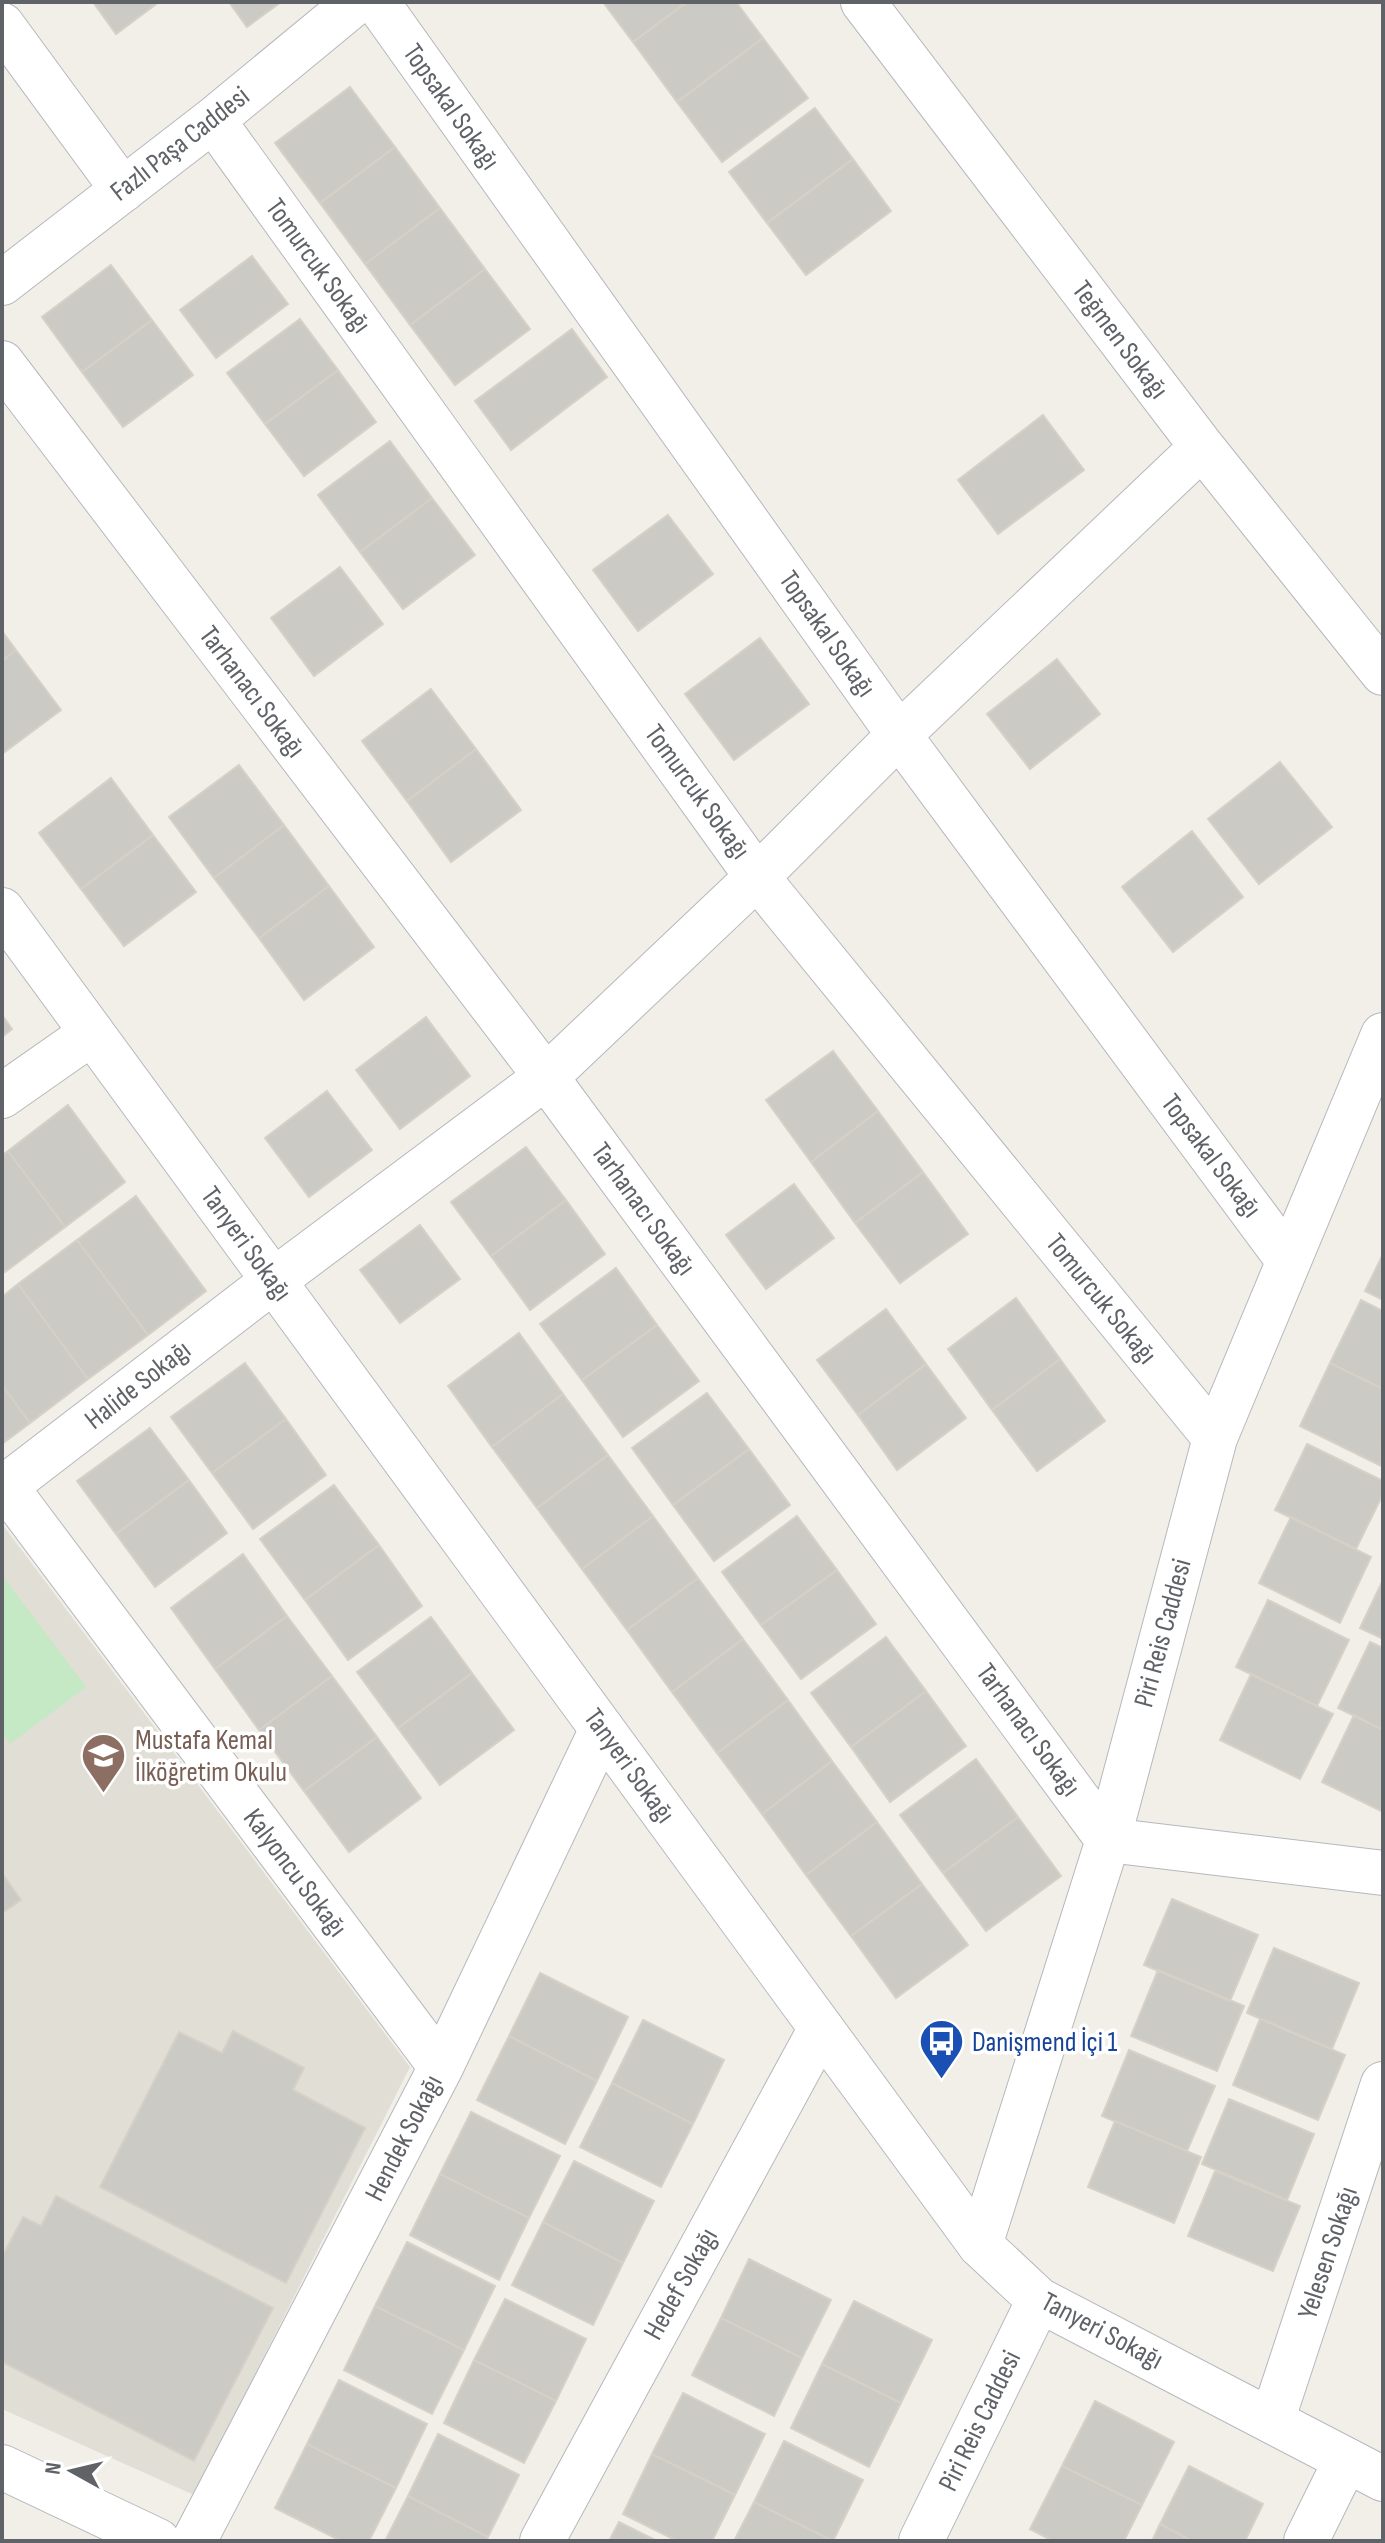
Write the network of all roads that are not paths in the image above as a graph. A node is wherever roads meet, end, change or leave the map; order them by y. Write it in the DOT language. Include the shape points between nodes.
graph roads {
  1 [pos="356,2"];
  2 [pos="377,2"];
  3 [pos="863,2"];
  4 [pos="2,25"];
  5 [pos="213,120"];
  6 [pos="123,190"];
  7 [pos="2,283"];
  8 [pos="2,363"];
  9 [pos="1202,447"];
  10 [pos="1383,673"];
  11 [pos="899,735"];
  12 [pos="757,877"];
  13 [pos="2,910"];
  14 [pos="92,1033"];
  15 [pos="1383,1035"];
  16 [pos="546,1077"];
  17 [pos="2,1096"];
  18 [pos="1288,1260"];
  19 [pos="273,1281"];
  20 [pos="1215,1438"];
  21 [pos="4,1488"];
  22 [pos="602,1729"];
  23 [pos="1108,1840"];
  24 [pos="1383,1873"];
  25 [pos="821,2028"];
  26 [pos="441,2067"];
  27 [pos="1383,2084"];
  28 [pos="980,2245"];
  29 [pos="1039,2300"];
  30 [pos="1272,2421"];
  31 [pos="2,2467"];
  32 [pos="1365,2469"];
  33 [pos="107,2530"];
  34 [pos="158,2541"];
  35 [pos="194,2541"];
  36 [pos="542,2541"];
  37 [pos="921,2541"];
  38 [pos="1306,2541"];
  1 -- 5 [label="street, Fazlı Paşa Caddesi"];
  2 -- 11 [label="street, Topsakal Sokağı"];
  3 -- 9 [label="street, Teğmen Sokağı"];
  4 -- 6 [label="street"];
  5 -- 6 [label="street, Fazlı Paşa Caddesi"];
  5 -- 12 [label="street, Tomurcuk Sokağı"];
  6 -- 7 [label="street, Fazlı Paşa Caddesi"];
  8 -- 16 [label="street, Tarhanacı Sokağı"];
  9 -- 10 [label="street, Teğmen Sokağı"];
  9 -- 11 [label="street, Halide Sokağı"];
  11 -- 12 [label="street, Halide Sokağı"];
  11 -- 18 [label="street, Topsakal Sokağı"];
  12 -- 16 [label="street, Halide Sokağı"];
  12 -- 20 [label="street, Tomurcuk Sokağı"];
  13 -- 14 [label="street, Tanyeri Sokağı"];
  14 -- 17 [label="street"];
  14 -- 19 [label="street, Tanyeri Sokağı"];
  15 -- 18 [label="street, Piri Reis Caddesi"];
  16 -- 19 [label="street, Halide Sokağı"];
  16 -- 23 [label="street, Tarhanacı Sokağı"];
  18 -- 20 [label="street, Piri Reis Caddesi"];
  19 -- 21 [label="street, Halide Sokağı"];
  19 -- 22 [label="street, Tanyeri Sokağı"];
  20 -- 23 [label="street, Piri Reis Caddesi"];
  21 -- 26 [label="street, Kalyoncu Sokağı"];
  22 -- 25 [label="street, Tanyeri Sokağı"];
  22 -- 26 [label="street, Hendek Sokağı"];
  23 -- 24 [label="street"];
  23 -- 28 [label="street, Piri Reis Caddesi"];
  25 -- 28 [label="street, Tanyeri Sokağı"];
  25 -- 36 [label="street, Hedef Sokağı"];
  26 -- 35 [label="street, Hendek Sokağı"];
  27 -- 30 [label="street, Yelesen Sokağı"];
  28 -- 29 [label="street, Tanyeri Sokağı"];
  29 -- 30 [label="street, Tanyeri Sokağı"];
  29 -- 37 [label="street, Piri Reis Caddesi"];
  30 -- 32 [label="street, Tanyeri Sokağı"];
  31 -- 33 [label="street"];
  32 -- 38 [label="street"];
  33 -- 34 [label="street"];
}
